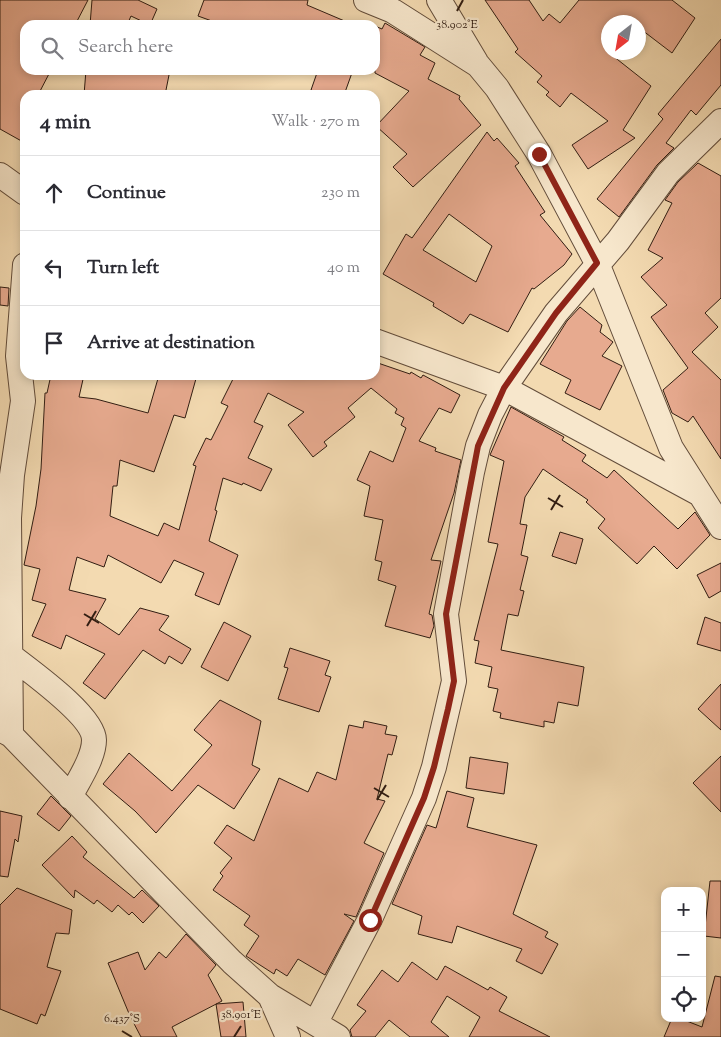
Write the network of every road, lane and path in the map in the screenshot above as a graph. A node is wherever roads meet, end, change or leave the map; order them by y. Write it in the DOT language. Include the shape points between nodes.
graph roads {
  1 [pos="366,0"];
  2 [pos="439,0"];
  3 [pos="478,65"];
  4 [pos="721,121"];
  5 [pos="0,176"];
  6 [pos="20,190"];
  7 [pos="597,263"];
  8 [pos="20,330"];
  9 [pos="380,343"];
  10 [pos="20,374"];
  11 [pos="21,380"];
  12 [pos="504,388"];
  13 [pos="698,493"];
  14 [pos="721,527"];
  15 [pos="11,656"];
  16 [pos="5,732"];
  17 [pos="70,797"];
  18 [pos="270,996"];
  19 [pos="316,1022"];
  20 [pos="288,1037"];
  21 [pos="338,1037"];
  1 -- 3 [label="street" via="393,10"];
  2 -- 3 [label="street"];
  3 -- 7 [label="street" via="497,88 539,154"];
  4 -- 7 [label="street" via="668,173 618,241"];
  5 -- 6 [label="street"];
  7 -- 12 [label="street" via="556,313"];
  7 -- 13 [label="street" via="671,448"];
  8 -- 10 [label="street"];
  9 -- 12 [label="street"];
  11 -- 15 [label="street" via="23,401 9,518"];
  12 -- 13 [label="street"];
  12 -- 19 [label="street" via="478,446 472,472 446,614 454,681 434,767 424,798 370,920"];
  13 -- 14 [label="street"];
  15 -- 16 [label="street"];
  15 -- 17 [label="street" via="70,704 90,727 94,739 92,750"];
  16 -- 17 [label="street"];
  17 -- 18 [label="street" via="232,962"];
  18 -- 19 [label="street"];
  18 -- 20 [label="street"];
  19 -- 21 [label="street"];
}
